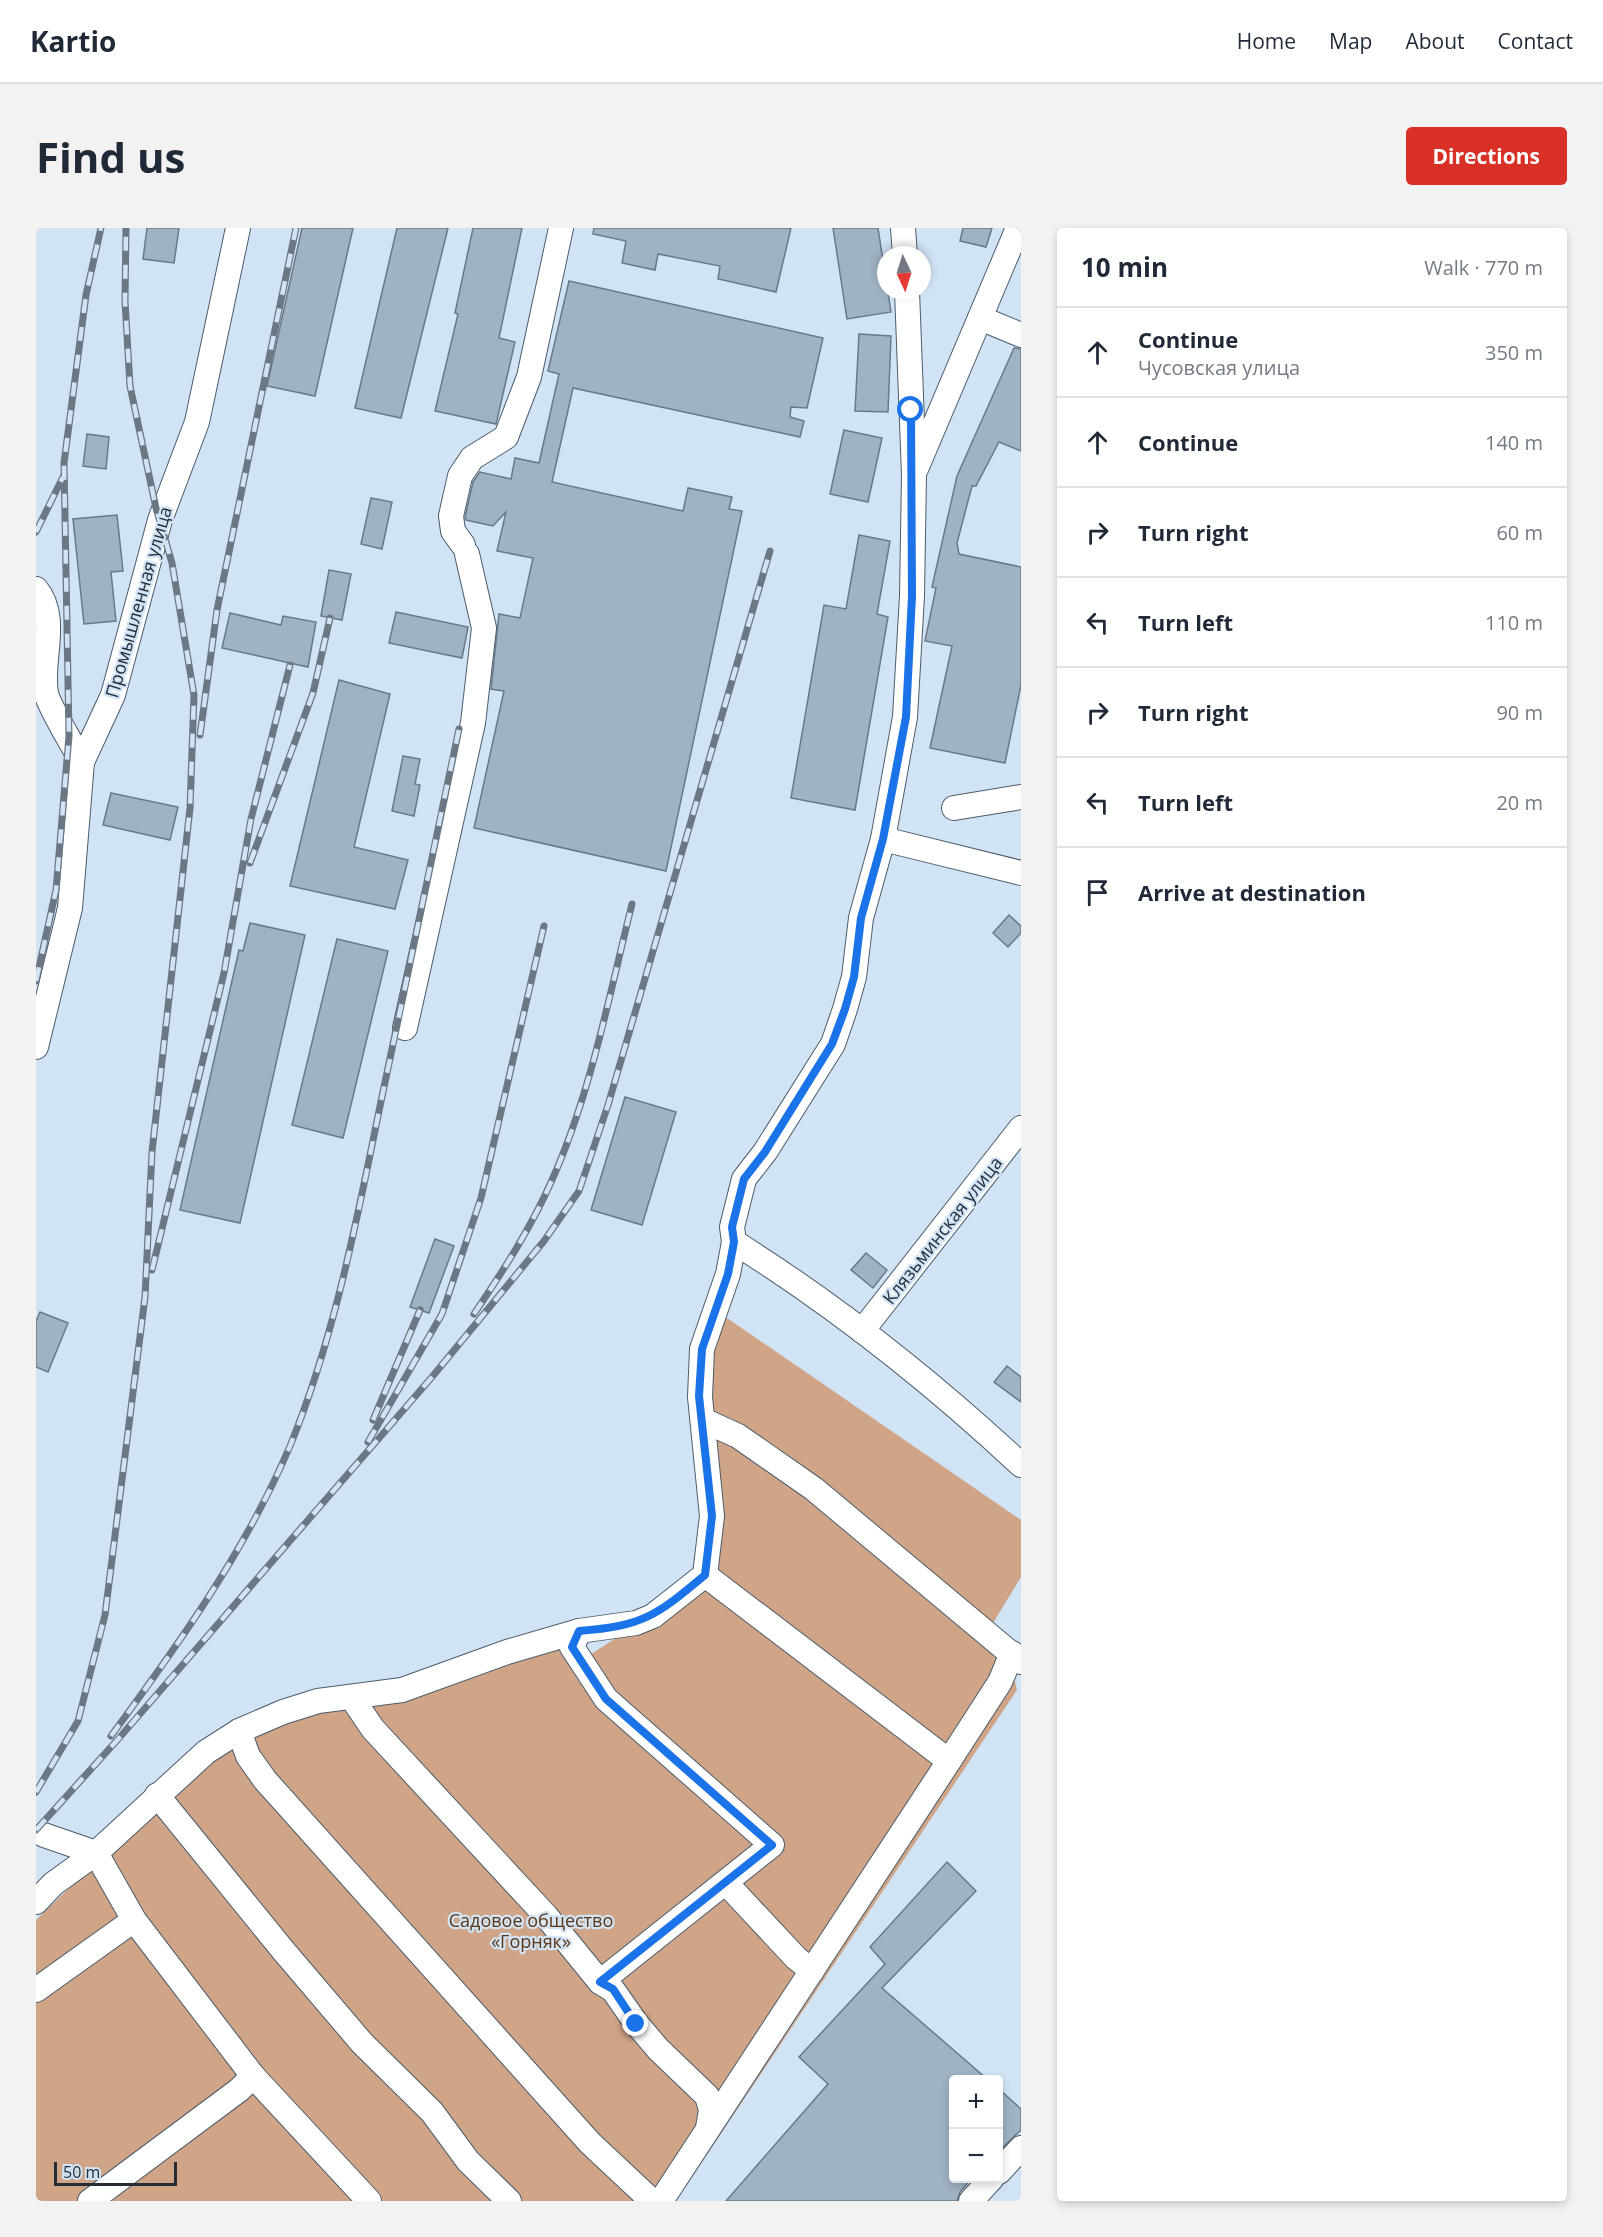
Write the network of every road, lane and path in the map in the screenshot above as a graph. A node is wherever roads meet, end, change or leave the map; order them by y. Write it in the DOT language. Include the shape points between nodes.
graph roads {
  1 [pos="238,228"];
  2 [pos="561,228"];
  3 [pos="903,228"];
  4 [pos="1018,228"];
  5 [pos="904,246"];
  6 [pos="907,300"];
  7 [pos="980,318"];
  8 [pos="1021,335"];
  9 [pos="914,475"];
  10 [pos="36,589"];
  11 [pos="82,762"];
  12 [pos="1021,797"];
  13 [pos="954,808"];
  14 [pos="883,839"];
  15 [pos="1011,870"];
  16 [pos="1021,886"];
  17 [pos="405,1028"];
  18 [pos="36,1047"];
  19 [pos="1021,1128"];
  20 [pos="734,1242"];
  21 [pos="862,1331"];
  22 [pos="703,1420"];
  23 [pos="1018,1455"];
  24 [pos="705,1575"];
  25 [pos="579,1631"];
  26 [pos="1017,1658"];
  27 [pos="356,1696"];
  28 [pos="238,1731"];
  29 [pos="950,1761"];
  30 [pos="157,1795"];
  31 [pos="44,1835"];
  32 [pos="96,1853"];
  33 [pos="726,1883"];
  34 [pos="36,1902"];
  35 [pos="134,1920"];
  36 [pos="812,1971"];
  37 [pos="600,1982"];
  38 [pos="36,1990"];
  39 [pos="253,2076"];
  40 [pos="708,2128"];
  41 [pos="1021,2148"];
  42 [pos="1003,2168"];
  43 [pos="987,2183"];
  44 [pos="90,2201"];
  45 [pos="369,2201"];
  46 [pos="509,2201"];
  47 [pos="652,2201"];
  48 [pos="661,2201"];
  49 [pos="971,2201"];
  1 -- 11 [label="street, Промышленная улица" via="197,422 160,520 113,695"];
  2 -- 17 [label="street" via="529,377 506,437 472,458 460,476 451,516 453,531 465,550 484,628 472,723"];
  3 -- 5 [label="street"];
  4 -- 7 [label="street"];
  6 -- 9 [label="street"];
  7 -- 8 [label="street"];
  7 -- 9 [label="street"];
  9 -- 14 [label="street" via="906,717"];
  10 -- 11 [label="street" via="49,628 46,693"];
  11 -- 18 [label="street, Промышленная улица" via="70,908"];
  12 -- 13 [label="street"];
  14 -- 15 [label="street"];
  14 -- 20 [label="street" via="861,918 854,977 832,1044 744,1179 732,1227"];
  15 -- 16 [label="street"];
  19 -- 21 [label="street, Клязьминская улица"];
  20 -- 21 [label="street" via="781,1271"];
  20 -- 22 [label="street" via="728,1274 702,1349 699,1396"];
  21 -- 23 [label="street"];
  22 -- 24 [label="street" via="712,1516"];
  22 -- 26 [label="street" via="738,1436 814,1489"];
  24 -- 25 [label="street" via="653,1616 607,1629"];
  24 -- 29 [label="street"];
  25 -- 27 [label="street" via="402,1690"];
  25 -- 33 [label="street" via="572,1647 606,1699 772,1845"];
  26 -- 29 [label="street"];
  27 -- 28 [label="street" via="318,1701"];
  27 -- 37 [label="street" via="356,1704 373,1730 546,1917"];
  28 -- 30 [label="street" via="206,1752"];
  28 -- 47 [label="street" via="264,1780 590,2143"];
  29 -- 36 [label="street"];
  30 -- 32 [label="street"];
  30 -- 46 [label="street" via="362,2043 432,2112 468,2161"];
  31 -- 32 [label="street"];
  32 -- 34 [label="street" via="53,1884"];
  32 -- 35 [label="street"];
  33 -- 36 [label="street"];
  33 -- 37 [label="street"];
  35 -- 38 [label="street"];
  35 -- 39 [label="street"];
  36 -- 40 [label="street"];
  37 -- 40 [label="street" via="613,1989 643,2032 707,2096 711,2110"];
  39 -- 44 [label="street"];
  39 -- 45 [label="street"];
  40 -- 48 [label="street"];
  41 -- 42 [label="street"];
  43 -- 49 [label="street"];
}
